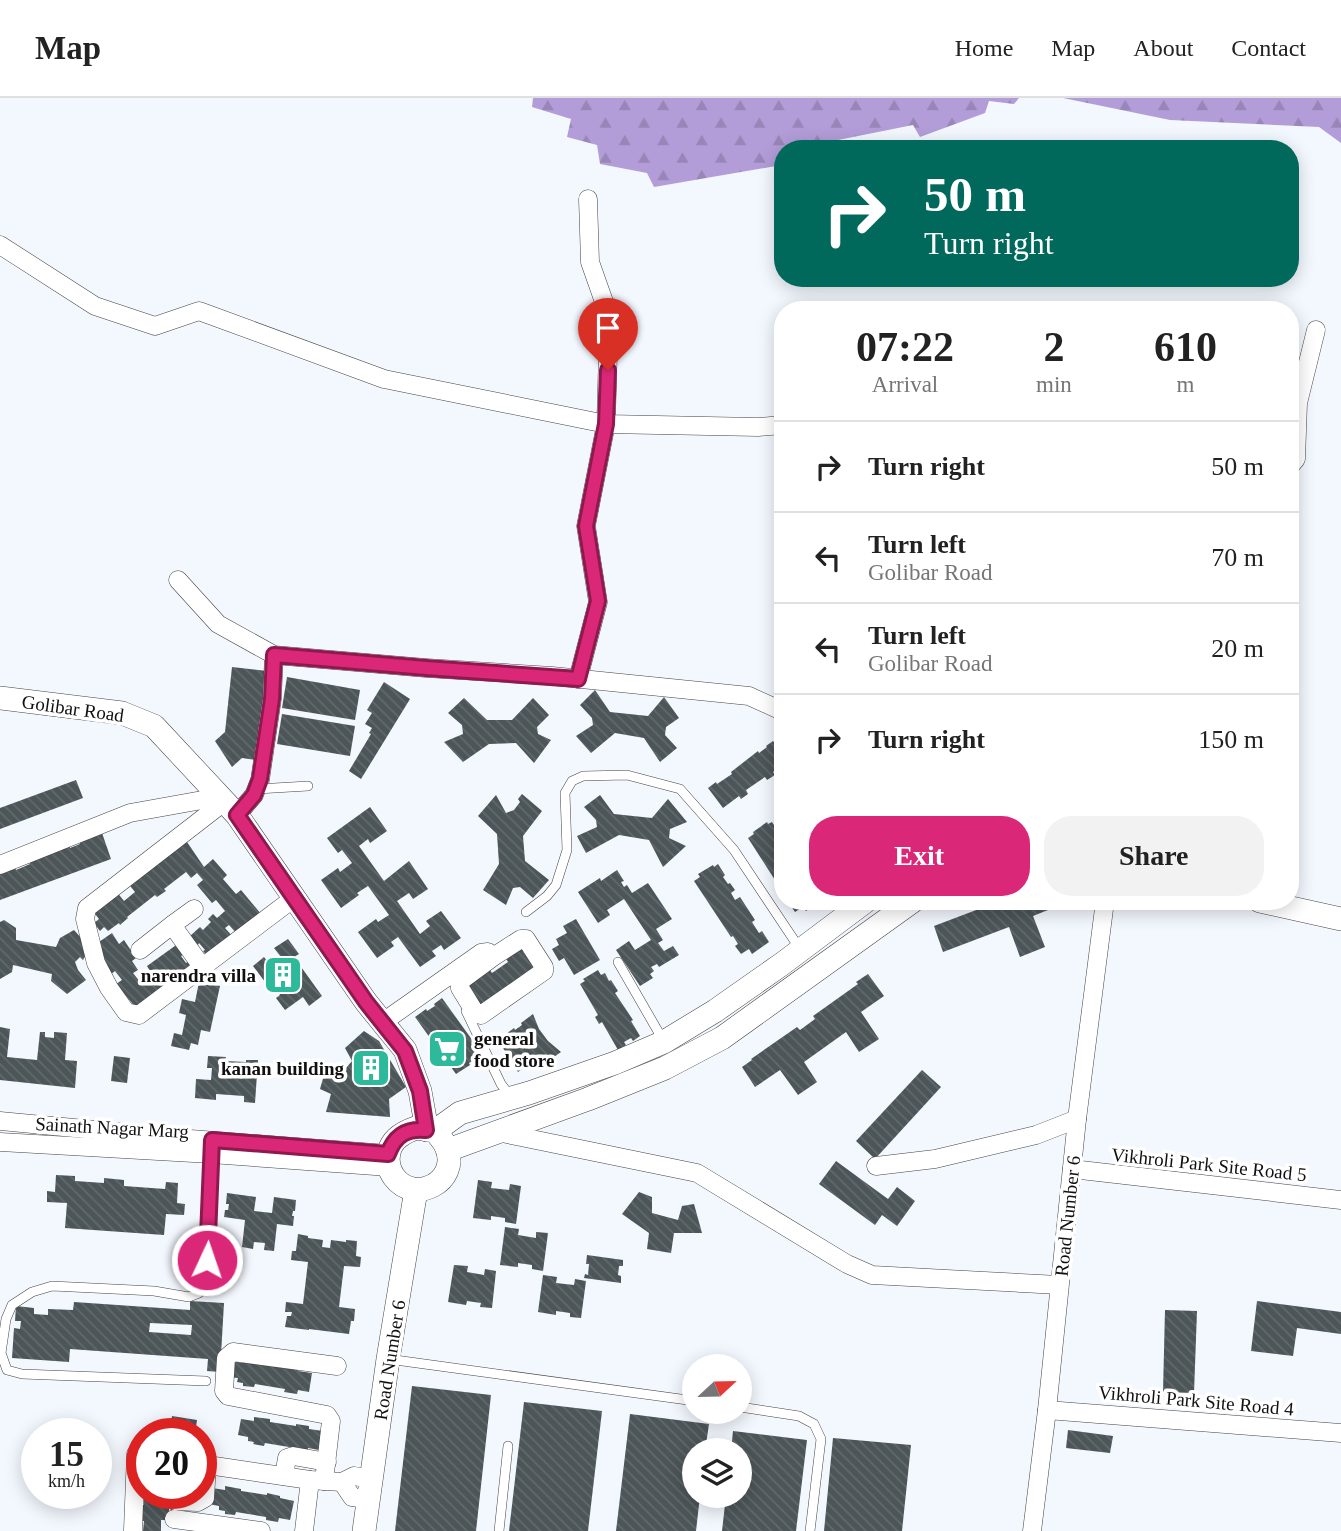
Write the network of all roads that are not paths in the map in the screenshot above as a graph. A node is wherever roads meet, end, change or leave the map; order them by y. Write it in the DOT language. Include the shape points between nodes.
graph roads {
  1 [pos="588,200"];
  2 [pos="0,245"];
  3 [pos="1316,330"];
  4 [pos="1299,399"];
  5 [pos="606,424"];
  6 [pos="774,426"];
  7 [pos="178,580"];
  8 [pos="274,655"];
  9 [pos="578,679"];
  10 [pos="0,698"];
  11 [pos="774,707"];
  12 [pos="308,786"];
  13 [pos="257,789"];
  14 [pos="227,805"];
  15 [pos="0,864"];
  16 [pos="294,898"];
  17 [pos="194,909"];
  18 [pos="854,910"];
  19 [pos="895,910"];
  20 [pos="1104,910"];
  21 [pos="1299,910"];
  22 [pos="526,912"];
  23 [pos="1341,919"];
  24 [pos="172,925"];
  25 [pos="800,949"];
  26 [pos="140,950"];
  27 [pos="493,957"];
  28 [pos="618,962"];
  29 [pos="203,968"];
  30 [pos="815,970"];
  31 [pos="462,1003"];
  32 [pos="383,1022"];
  33 [pos="664,1042"];
  34 [pos="673,1064"];
  35 [pos="520,1095"];
  36 [pos="539,1116"];
  37 [pos="1077,1119"];
  38 [pos="0,1121"];
  39 [pos="497,1132"];
  40 [pos="436,1137"];
  41 [pos="0,1142"];
  42 [pos="211,1147"];
  43 [pos="388,1160"];
  44 [pos="876,1166"];
  45 [pos="1072,1170"];
  46 [pos="416,1190"];
  47 [pos="1341,1200"];
  48 [pos="1059,1285"];
  49 [pos="388,1359"];
  50 [pos="337,1366"];
  51 [pos="206,1381"];
  52 [pos="682,1399"];
  53 [pos="1047,1409"];
  54 [pos="752,1410"];
  55 [pos="1341,1433"];
  56 [pos="508,1446"];
  57 [pos="327,1462"];
  58 [pos="217,1467"];
  59 [pos="284,1476"];
  60 [pos="326,1481"];
  61 [pos="370,1489"];
  62 [pos="134,1509"];
  63 [pos="174,1511"];
  64 [pos="192,1526"];
  65 [pos="133,1530"];
  66 [pos="261,1531"];
  67 [pos="304,1531"];
  68 [pos="364,1531"];
  69 [pos="499,1531"];
  70 [pos="810,1531"];
  71 [pos="1032,1531"];
  1 -- 5 [label="street" via="590,262 609,316"];
  2 -- 5 [label="street" via="95,306 155,326 199,311 384,379"];
  3 -- 4 [label="street"];
  5 -- 6 [label="street"];
  5 -- 9 [label="street" via="586,526 598,601"];
  7 -- 8 [label="street" via="218,624"];
  8 -- 9 [label="street"];
  8 -- 13 [label="street" via="272,699"];
  9 -- 11 [label="street" via="750,696"];
  10 -- 14 [label="street, Golibar Road" via="122,713 154,726"];
  12 -- 13 [label="lane"];
  13 -- 14 [label="street" via="254,795"];
  14 -- 15 [label="street" via="130,813"];
  14 -- 16 [label="street, Golibar Road"];
  14 -- 29 [label="street" via="87,908 85,919 96,963 126,1012 139,1016"];
  16 -- 29 [label="street"];
  16 -- 32 [label="street, Golibar Road"];
  17 -- 24 [label="street"];
  18 -- 25 [label="street"];
  19 -- 30 [label="street"];
  20 -- 37 [label="street, Road Number 6"];
  21 -- 23 [label="street"];
  22 -- 25 [label="lane" via="556,885 567,850 565,793 572,781 583,776 627,775 680,789 734,850"];
  24 -- 26 [label="street"];
  24 -- 29 [label="street"];
  25 -- 30 [label="street"];
  25 -- 33 [label="street"];
  27 -- 27 [label="street" via="459,982 476,1014 481,1015 544,971 526,939"];
  27 -- 32 [label="street" via="481,953"];
  28 -- 33 [label="lane"];
  30 -- 34 [label="street" via="722,1038"];
  31 -- 35 [label="lane" via="501,1084"];
  32 -- 40 [label="street, Golibar Road" via="405,1051"];
  33 -- 34 [label="street"];
  33 -- 35 [label="street"];
  34 -- 36 [label="street"];
  35 -- 36 [label="street"];
  35 -- 40 [label="street" via="460,1113"];
  36 -- 39 [label="street"];
  37 -- 44 [label="street" via="1036,1135 935,1159"];
  37 -- 45 [label="street, Road Number 6"];
  38 -- 42 [label="street"];
  39 -- 40 [label="street"];
  39 -- 48 [label="street" via="697,1173 872,1275"];
  40 -- 43 [label="street" via="416,1129 407,1131 392,1144"];
  40 -- 46 [label="street, Golibar Road" via="449,1160 447,1170 435,1185"];
  41 -- 42 [label="street, Sainath Nagar Marg"];
  42 -- 43 [label="street, Sainath Nagar Marg"];
  42 -- 51 [label="lane" via="206,1279 199,1293 189,1297 52,1286 32,1292 12,1305 1,1353 7,1370 22,1374"];
  43 -- 46 [label="street" via="398,1182"];
  45 -- 47 [label="street, Vikhroli Park Site Road 5"];
  45 -- 48 [label="street, Road Number 6"];
  46 -- 49 [label="street, Road Number 6"];
  48 -- 53 [label="street, Road Number 6"];
  49 -- 52 [label="lane"];
  49 -- 61 [label="street, Road Number 6"];
  50 -- 57 [label="street" via="233,1352 226,1358 224,1391 228,1396 327,1415 331,1420"];
  53 -- 55 [label="street, Vikhroli Park Site Road 4"];
  53 -- 71 [label="street, Road Number 6"];
  54 -- 70 [label="lane" via="799,1416 814,1424 821,1438"];
  56 -- 69 [label="lane"];
  57 -- 59 [label="street" via="293,1456 287,1458"];
  57 -- 60 [label="street"];
  58 -- 59 [label="street"];
  59 -- 60 [label="street"];
  60 -- 61 [label="street" via="354,1476"];
  60 -- 67 [label="street"];
  61 -- 68 [label="street, Road Number 6"];
  62 -- 65 [label="street"];
  63 -- 64 [label="street"];
  64 -- 66 [label="street"];
}
